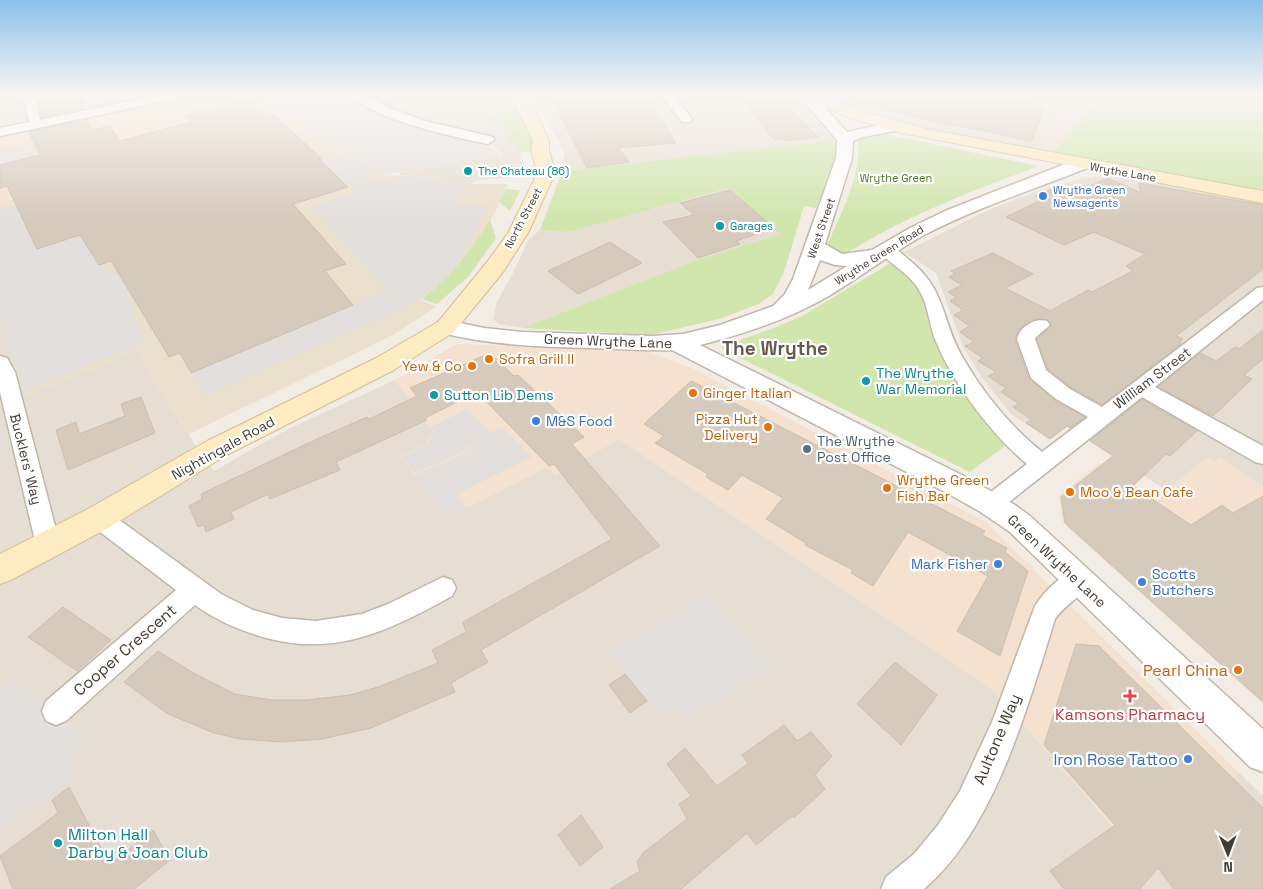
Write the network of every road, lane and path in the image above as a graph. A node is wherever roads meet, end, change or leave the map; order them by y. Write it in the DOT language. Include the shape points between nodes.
graph roads {
  1 [pos="470,136"];
  2 [pos="540,136"];
  3 [pos="842,136"];
  4 [pos="853,136"];
  5 [pos="942,136"];
  6 [pos="488,140"];
  7 [pos="845,140"];
  8 [pos="1081,164"];
  9 [pos="1263,197"];
  10 [pos="815,246"];
  11 [pos="881,252"];
  12 [pos="1263,292"];
  13 [pos="782,310"];
  14 [pos="1041,325"];
  15 [pos="446,327"];
  16 [pos="676,342"];
  17 [pos="2,369"];
  18 [pos="1140,387"];
  19 [pos="1102,416"];
  20 [pos="1263,456"];
  21 [pos="1042,464"];
  22 [pos="992,504"];
  23 [pos="100,518"];
  24 [pos="48,546"];
  25 [pos="0,570"];
  26 [pos="1078,580"];
  27 [pos="443,588"];
  28 [pos="195,589"];
  29 [pos="56,711"];
  30 [pos="1263,754"];
  31 [pos="898,889"];
  1 -- 6 [label="street"];
  2 -- 15 [label="main road, North Street" via="545,168 518,233"];
  3 -- 7 [label="street"];
  4 -- 7 [label="street"];
  5 -- 8 [label="main road, Wrythe Lane"];
  7 -- 10 [label="street, West Street" via="842,167"];
  8 -- 9 [label="main road, Wrythe Lane"];
  8 -- 11 [label="street, Wrythe Green Road" via="964,209"];
  10 -- 11 [label="street" via="841,261"];
  10 -- 13 [label="street, West Street" via="798,290"];
  11 -- 13 [label="street, Wrythe Green Road" via="810,297"];
  11 -- 21 [label="street" via="917,275 928,290 946,344 963,373 1016,441"];
  12 -- 18 [label="street, William Street"];
  13 -- 16 [label="street, Wrythe Green Road" via="703,337"];
  14 -- 19 [label="street" via="1027,334 1026,339 1038,373 1063,394"];
  15 -- 16 [label="street, Green Wrythe Lane" via="485,336"];
  15 -- 23 [label="main road, Nightingale Road" via="385,364 217,448"];
  16 -- 22 [label="street, Green Wrythe Lane"];
  17 -- 24 [label="street, Bucklers' Way"];
  18 -- 19 [label="street, William Street"];
  18 -- 20 [label="street"];
  19 -- 21 [label="street, William Street"];
  21 -- 22 [label="street"];
  22 -- 26 [label="street, Green Wrythe Lane" via="1020,524"];
  23 -- 24 [label="main road, Nightingale Road"];
  23 -- 28 [label="street"];
  24 -- 25 [label="main road, Nightingale Road"];
  26 -- 30 [label="street, Green Wrythe Lane"];
  26 -- 31 [label="street, Aultone Way" via="1052,602 1044,614 1008,716 968,807 937,856"];
  27 -- 28 [label="street" via="373,622 349,629 302,633 266,627 227,611"];
  28 -- 29 [label="street, Cooper Crescent"];
}
